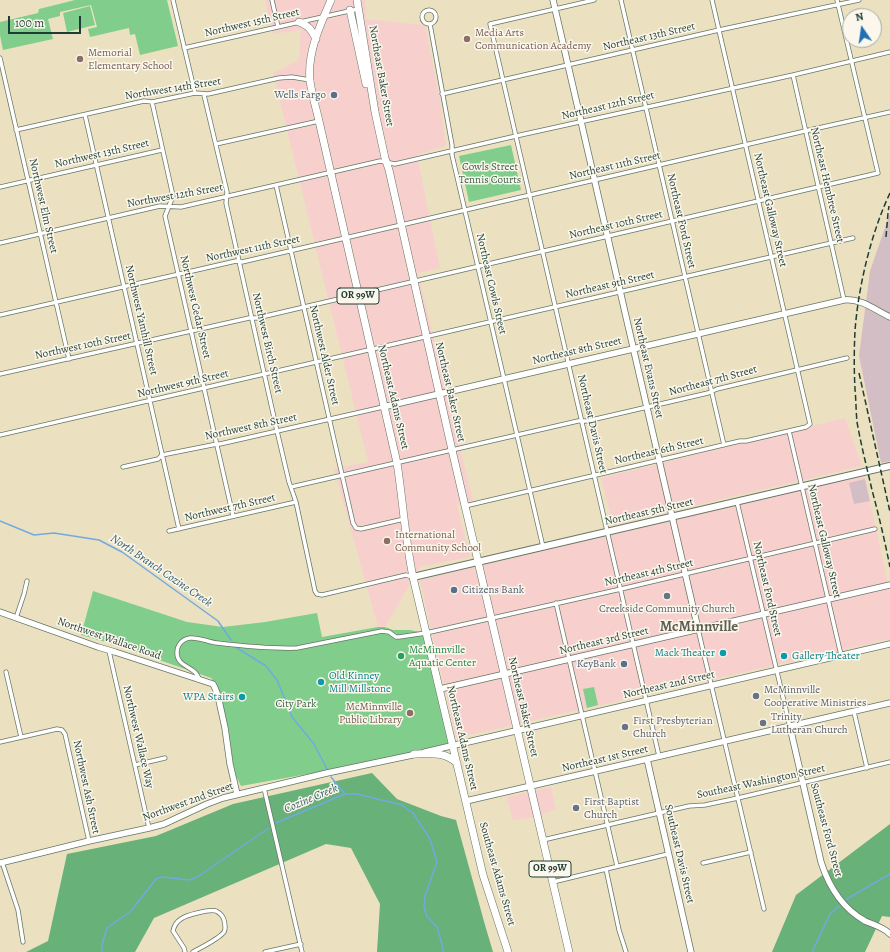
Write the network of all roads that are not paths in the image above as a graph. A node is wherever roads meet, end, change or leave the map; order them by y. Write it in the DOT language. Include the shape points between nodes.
graph roads {
  1 [pos="173,0"];
  2 [pos="272,0"];
  3 [pos="331,0"];
  4 [pos="357,0"];
  5 [pos="553,0"];
  6 [pos="594,0"];
  7 [pos="621,0"];
  8 [pos="712,0"];
  9 [pos="837,0"];
  10 [pos="859,0"];
  11 [pos="838,5"];
  12 [pos="358,9"];
  13 [pos="555,9"];
  14 [pos="350,10"];
  15 [pos="324,16"];
  16 [pos="299,22"];
  17 [pos="430,24"];
  18 [pos="278,27"];
  19 [pos="719,30"];
  20 [pos="316,39"];
  21 [pos="184,48"];
  22 [pos="632,50"];
  23 [pos="890,52"];
  24 [pos="0,58"];
  25 [pos="852,61"];
  26 [pos="568,65"];
  27 [pos="793,75"];
  28 [pos="310,80"];
  29 [pos="503,80"];
  30 [pos="732,88"];
  31 [pos="195,93"];
  32 [pos="204,94"];
  33 [pos="442,94"];
  34 [pos="152,102"];
  35 [pos="646,107"];
  36 [pos="375,112"];
  37 [pos="890,112"];
  38 [pos="85,115"];
  39 [pos="864,117"];
  40 [pos="319,122"];
  41 [pos="581,122"];
  42 [pos="16,130"];
  43 [pos="805,131"];
  44 [pos="516,136"];
  45 [pos="216,144"];
  46 [pos="746,145"];
  47 [pos="162,150"];
  48 [pos="452,151"];
  49 [pos="386,163"];
  50 [pos="97,165"];
  51 [pos="659,165"];
  52 [pos="331,173"];
  53 [pos="594,180"];
  54 [pos="28,181"];
  55 [pos="276,185"];
  56 [pos="0,187"];
  57 [pos="818,187"];
  58 [pos="530,195"];
  59 [pos="226,196"];
  60 [pos="759,201"];
  61 [pos="169,206"];
  62 [pos="465,210"];
  63 [pos="109,218"];
  64 [pos="672,221"];
  65 [pos="401,225"];
  66 [pos="41,234"];
  67 [pos="607,236"];
  68 [pos="345,238"];
  69 [pos="853,238"];
  70 [pos="0,243"];
  71 [pos="831,243"];
  72 [pos="291,250"];
  73 [pos="543,251"];
  74 [pos="772,257"];
  75 [pos="239,261"];
  76 [pos="478,266"];
  77 [pos="178,275"];
  78 [pos="685,277"];
  79 [pos="413,281"];
  80 [pos="124,287"];
  81 [pos="620,292"];
  82 [pos="358,294"];
  83 [pos="844,300"];
  84 [pos="56,303"];
  85 [pos="304,307"];
  86 [pos="556,307"];
  87 [pos="785,314"];
  88 [pos="0,315"];
  89 [pos="890,317"];
  90 [pos="252,318"];
  91 [pos="491,322"];
  92 [pos="192,331"];
  93 [pos="698,334"];
  94 [pos="426,337"];
  95 [pos="137,344"];
  96 [pos="633,349"];
  97 [pos="370,350"];
  98 [pos="847,358"];
  99 [pos="69,359"];
  100 [pos="316,362"];
  101 [pos="569,364"];
  102 [pos="798,369"];
  103 [pos="0,374"];
  104 [pos="264,374"];
  105 [pos="504,379"];
  106 [pos="204,388"];
  107 [pos="711,391"];
  108 [pos="440,394"];
  109 [pos="150,400"];
  110 [pos="384,406"];
  111 [pos="647,407"];
  112 [pos="329,418"];
  113 [pos="582,421"];
  114 [pos="810,424"];
  115 [pos="277,431"];
  116 [pos="789,431"];
  117 [pos="0,435"];
  118 [pos="517,435"];
  119 [pos="217,444"];
  120 [pos="724,445"];
  121 [pos="452,450"];
  122 [pos="162,455"];
  123 [pos="659,461"];
  124 [pos="396,463"];
  125 [pos="890,466"];
  126 [pos="123,467"];
  127 [pos="342,476"];
  128 [pos="595,476"];
  129 [pos="802,486"];
  130 [pos="291,487"];
  131 [pos="530,491"];
  132 [pos="296,502"];
  133 [pos="737,502"];
  134 [pos="465,506"];
  135 [pos="233,516"];
  136 [pos="672,517"];
  137 [pos="404,519"];
  138 [pos="179,529"];
  139 [pos="875,530"];
  140 [pos="169,531"];
  141 [pos="608,532"];
  142 [pos="815,543"];
  143 [pos="543,547"];
  144 [pos="750,558"];
  145 [pos="478,562"];
  146 [pos="685,574"];
  147 [pos="413,577"];
  148 [pos="27,581"];
  149 [pos="890,585"];
  150 [pos="621,589"];
  151 [pos="828,599"];
  152 [pos="556,603"];
  153 [pos="0,612"];
  154 [pos="763,614"];
  155 [pos="16,618"];
  156 [pos="491,618"];
  157 [pos="698,629"];
  158 [pos="426,633"];
  159 [pos="634,644"];
  160 [pos="890,644"];
  161 [pos="109,650"];
  162 [pos="841,655"];
  163 [pos="570,659"];
  164 [pos="776,670"];
  165 [pos="6,672"];
  166 [pos="504,674"];
  167 [pos="199,680"];
  168 [pos="711,686"];
  169 [pos="440,689"];
  170 [pos="646,700"];
  171 [pos="890,703"];
  172 [pos="854,712"];
  173 [pos="582,716"];
  174 [pos="790,727"];
  175 [pos="517,730"];
  176 [pos="21,737"];
  177 [pos="724,741"];
  178 [pos="0,742"];
  179 [pos="453,745"];
  180 [pos="414,754"];
  181 [pos="660,756"];
  182 [pos="165,758"];
  183 [pos="647,760"];
  184 [pos="890,762"];
  185 [pos="457,764"];
  186 [pos="135,766"];
  187 [pos="867,768"];
  188 [pos="595,772"];
  189 [pos="802,783"];
  190 [pos="530,786"];
  191 [pos="264,788"];
  192 [pos="237,794"];
  193 [pos="738,798"];
  194 [pos="466,802"];
  195 [pos="659,812"];
  196 [pos="608,825"];
  197 [pos="150,828"];
  198 [pos="543,840"];
  199 [pos="89,841"];
  200 [pos="751,852"];
  201 [pos="668,854"];
  202 [pos="1,862"];
  203 [pos="703,863"];
  204 [pos="617,866"];
  205 [pos="606,869"];
  206 [pos="552,882"];
  207 [pos="764,909"];
  208 [pos="890,934"];
  209 [pos="23,942"];
  210 [pos="300,944"];
  211 [pos="185,952"];
  212 [pos="192,952"];
  213 [pos="265,952"];
  214 [pos="302,952"];
  215 [pos="508,952"];
  216 [pos="569,952"];
  217 [pos="626,952"];
  218 [pos="691,952"];
  1 -- 21 [label="street"];
  2 -- 18 [label="street"];
  3 -- 15 [label="highway, Northeast Adams Street / OR 99W"];
  4 -- 12 [label="highway, Northeast Baker Street / OR 99W"];
  5 -- 13 [label="street, Northeast Evans Street"];
  6 -- 13 [label="street"];
  7 -- 22 [label="street, Northeast Ford Street"];
  8 -- 19 [label="street, Northeast Galloway Street"];
  9 -- 11 [label="street"];
  10 -- 11 [label="street, Northeast 13th Street"];
  11 -- 19 [label="street, Northeast 13th Street"];
  11 -- 25 [label="street"];
  12 -- 14 [label="street, Northwest 15th Street"];
  12 -- 36 [label="highway, Northeast Baker Street / OR 99W"];
  13 -- 26 [label="street, Northeast Evans Street"];
  13 -- 29 [label="street, Northeast Davis Street" via="490,24"];
  14 -- 15 [label="street, Northwest 15th Street"];
  14 -- 36 [label="highway" via="368,93"];
  15 -- 16 [label="street, Northwest 15th Street"];
  15 -- 20 [label="highway, Northeast Adams Street / OR 99W"];
  16 -- 18 [label="street, Northwest 15th Street"];
  16 -- 20 [label="highway" via="310,27"];
  17 -- 33 [label="street, Northeast Cowls Street"];
  18 -- 21 [label="street, Northwest 15th Street"];
  19 -- 22 [label="street, Northeast 13th Street"];
  19 -- 30 [label="street, Northeast Galloway Street"];
  20 -- 28 [label="highway, Northeast Adams Street / OR 99W" via="311,59"];
  21 -- 31 [label="street"];
  22 -- 26 [label="street, Northeast 13th Street"];
  22 -- 35 [label="street, Northeast Ford Street"];
  23 -- 25 [label="street, Northeast 12th Street"];
  24 -- 42 [label="street, Northwest Elm Street"];
  25 -- 27 [label="street, Northeast 12th Street"];
  25 -- 39 [label="street"];
  26 -- 29 [label="street, Northeast 13th Street"];
  26 -- 41 [label="street, Northeast Evans Street"];
  27 -- 30 [label="street, Northeast 12th Street"];
  27 -- 43 [label="street, Northeast Hembree Street"];
  28 -- 32 [label="street, Northwest 14th Street" via="279,78"];
  28 -- 40 [label="highway, Northeast Adams Street / OR 99W"];
  29 -- 33 [label="street, Northeast 13th Street"];
  29 -- 44 [label="street, Northeast Davis Street"];
  30 -- 35 [label="street, Northeast 12th Street"];
  30 -- 46 [label="street, Northeast Galloway Street"];
  31 -- 32 [label="street, Northwest 14th Street"];
  31 -- 34 [label="street, Northwest 14th Street"];
  32 -- 45 [label="street, Northwest Birch Street"];
  33 -- 48 [label="street, Northeast Cowls Street"];
  34 -- 38 [label="street, Northwest 14th Street" via="144,101"];
  34 -- 47 [label="street, Northwest Cedar Street"];
  35 -- 41 [label="street, Northeast 12th Street"];
  35 -- 51 [label="street, Northeast Ford Street"];
  36 -- 49 [label="highway, Northeast Baker Street / OR 99W"];
  37 -- 39 [label="street, Northeast 11th Street"];
  38 -- 42 [label="street, Northwest 14th Street"];
  38 -- 50 [label="street, Northwest Yamhill Street"];
  39 -- 43 [label="street, Northeast 11th Street"];
  39 -- 57 [label="street, Northeast 10th Street" via="878,173"];
  40 -- 45 [label="street"];
  40 -- 52 [label="highway, Northeast Adams Street / OR 99W"];
  41 -- 44 [label="street, Northeast 12th Street"];
  41 -- 53 [label="street, Northeast Evans Street"];
  42 -- 54 [label="street, Northwest Elm Street"];
  43 -- 46 [label="street, Northeast 11th Street"];
  43 -- 57 [label="street, Northeast Hembree Street"];
  44 -- 48 [label="street, Northeast 12th Street"];
  44 -- 58 [label="street, Northeast Davis Street"];
  45 -- 59 [label="street, Northwest Birch Street"];
  46 -- 51 [label="street, Northeast 11th Street"];
  46 -- 60 [label="street, Northeast Galloway Street"];
  47 -- 50 [label="street, Northwest 13th Street"];
  47 -- 61 [label="street, Northwest Cedar Street" via="173,196"];
  48 -- 49 [label="street, Northeast 12th Street" via="395,164"];
  48 -- 62 [label="street, Northeast Cowls Street"];
  49 -- 52 [label="street, Northeast 12th Street" via="380,161"];
  49 -- 65 [label="highway, Northeast Baker Street / OR 99W"];
  50 -- 54 [label="street, Northwest 13th Street"];
  50 -- 63 [label="street, Northwest Yamhill Street"];
  51 -- 53 [label="street, Northeast 11th Street"];
  51 -- 64 [label="street, Northeast Ford Street"];
  52 -- 55 [label="street, Northwest 12th Street"];
  52 -- 68 [label="highway, Northeast Adams Street / OR 99W"];
  53 -- 58 [label="street, Northeast 11th Street"];
  53 -- 67 [label="street, Northeast Evans Street"];
  54 -- 56 [label="street, Northwest 13th Street"];
  54 -- 66 [label="street, Northwest Elm Street"];
  55 -- 59 [label="street, Northwest 12th Street"];
  55 -- 72 [label="street, Northwest Alder Street"];
  57 -- 60 [label="street, Northeast 10th Street"];
  57 -- 71 [label="street, Northeast Hembree Street"];
  58 -- 62 [label="street, Northeast 11th Street"];
  58 -- 73 [label="street, Northeast Davis Street"];
  59 -- 61 [label="street, Northwest 12th Street" via="181,207"];
  59 -- 75 [label="street, Northwest Birch Street"];
  60 -- 64 [label="street, Northeast 10th Street"];
  60 -- 74 [label="street, Northeast Galloway Street"];
  61 -- 63 [label="street, Northwest 12th Street"];
  61 -- 77 [label="street, Northwest Cedar Street" via="165,216"];
  62 -- 65 [label="street, Northeast 11th Street"];
  62 -- 76 [label="street, Northeast Cowls Street"];
  63 -- 66 [label="street, Northwest 12th Street"];
  63 -- 80 [label="street, Northwest Yamhill Street"];
  64 -- 67 [label="street, Northeast 10th Street"];
  64 -- 78 [label="street, Northeast Ford Street"];
  65 -- 68 [label="street, Northeast 11th Street"];
  65 -- 79 [label="highway, Northeast Baker Street / OR 99W"];
  66 -- 70 [label="street, Northwest 12th Street"];
  66 -- 84 [label="street, Northwest Elm Street"];
  67 -- 73 [label="street, Northeast 10th Street"];
  67 -- 81 [label="street, Northeast Evans Street"];
  68 -- 72 [label="street, Northwest 11th Street"];
  68 -- 82 [label="highway, Northeast Adams Street / OR 99W"];
  69 -- 71 [label="street, Northeast 9th Street"];
  71 -- 74 [label="street, Northeast 9th Street"];
  71 -- 83 [label="street, Northeast Hembree Street"];
  72 -- 75 [label="street, Northwest 11th Street"];
  72 -- 85 [label="street, Northwest Alder Street"];
  73 -- 76 [label="street, Northeast 10th Street"];
  73 -- 86 [label="street, Northeast Davis Street"];
  74 -- 78 [label="street, Northeast 9th Street"];
  74 -- 87 [label="street, Northeast Galloway Street"];
  75 -- 77 [label="street, Northwest 11th Street"];
  75 -- 90 [label="street, Northwest Birch Street"];
  76 -- 79 [label="street, Northeast 10th Street"];
  76 -- 91 [label="street, Northeast Cowls Street"];
  77 -- 80 [label="street, Northwest 11th Street"];
  77 -- 92 [label="street, Northwest Cedar Street"];
  78 -- 81 [label="street, Northeast 9th Street"];
  78 -- 93 [label="street, Northeast Ford Street"];
  79 -- 82 [label="street, Northeast 10th Street"];
  79 -- 94 [label="highway, Northeast Baker Street / OR 99W"];
  80 -- 84 [label="street, Northwest 11th Street"];
  80 -- 95 [label="street, Northwest Yamhill Street"];
  81 -- 86 [label="street, Northeast 9th Street"];
  81 -- 96 [label="street, Northeast Evans Street"];
  82 -- 85 [label="street, Northwest 10th Street"];
  82 -- 97 [label="highway, Northeast Adams Street / OR 99W"];
  83 -- 87 [label="street, Northeast 8th Street"];
  83 -- 89 [label="street, Northeast 8th Street" via="859,301"];
  84 -- 88 [label="street, Northwest 11th Street"];
  84 -- 99 [label="street, Northwest Elm Street"];
  85 -- 90 [label="street, Northwest 10th Street"];
  85 -- 100 [label="street, Northwest Alder Street"];
  86 -- 91 [label="street, Northeast 9th Street"];
  86 -- 101 [label="street, Northeast Davis Street"];
  87 -- 93 [label="street, Northeast 8th Street"];
  87 -- 102 [label="street, Northeast Galloway Street"];
  90 -- 92 [label="street, Northwest 10th Street"];
  90 -- 104 [label="street, Northwest Birch Street"];
  91 -- 94 [label="street, Northeast 9th Street"];
  91 -- 105 [label="street, Northeast Cowls Street"];
  92 -- 95 [label="street, Northwest 10th Street"];
  92 -- 106 [label="street, Northwest Cedar Street"];
  93 -- 96 [label="street, Northeast 8th Street"];
  93 -- 107 [label="street, Northeast Ford Street"];
  94 -- 97 [label="street, Northeast 9th Street"];
  94 -- 108 [label="highway, Northeast Baker Street / OR 99W"];
  95 -- 99 [label="street, Northwest 10th Street"];
  95 -- 109 [label="street, Northwest Yamhill Street"];
  96 -- 101 [label="street, Northeast 8th Street"];
  96 -- 111 [label="street, Northeast Evans Street"];
  97 -- 100 [label="street, Northwest 9th Street"];
  97 -- 110 [label="highway, Northeast Adams Street / OR 99W"];
  98 -- 102 [label="street, Northeast 7th Street"];
  99 -- 103 [label="street, Northwest 10th Street"];
  100 -- 104 [label="street, Northwest 9th Street"];
  100 -- 112 [label="street, Northwest Alder Street"];
  101 -- 105 [label="street, Northeast 8th Street"];
  101 -- 113 [label="street, Northeast Davis Street"];
  102 -- 107 [label="street, Northeast 7th Street"];
  102 -- 114 [label="street, Northeast Galloway Street"];
  104 -- 106 [label="street, Northwest 9th Street"];
  104 -- 115 [label="street, Northwest Birch Street"];
  105 -- 108 [label="street, Northeast 8th Street"];
  105 -- 118 [label="street, Northeast Cowls Street"];
  106 -- 109 [label="street, Northwest 9th Street"];
  106 -- 119 [label="street, Northwest Cedar Street"];
  107 -- 111 [label="street, Northeast 7th Street"];
  107 -- 120 [label="street, Northeast Ford Street"];
  108 -- 110 [label="street, Northeast 8th Street"];
  108 -- 121 [label="highway, Northeast Baker Street / OR 99W"];
  109 -- 117 [label="street, Northwest 9th Street"];
  109 -- 122 [label="street, Northwest Yamhill Street"];
  110 -- 112 [label="street, Northwest 8th Street"];
  110 -- 124 [label="highway, Northeast Adams Street / OR 99W"];
  111 -- 113 [label="street, Northeast 7th Street"];
  111 -- 123 [label="street, Northeast Evans Street"];
  112 -- 115 [label="street, Northwest 8th Street"];
  112 -- 127 [label="street, Northwest Alder Street"];
  113 -- 118 [label="street, Northeast 7th Street"];
  113 -- 128 [label="street, Northeast Davis Street"];
  114 -- 116 [label="street, Northeast 6th Street"];
  115 -- 119 [label="street, Northwest 8th Street"];
  115 -- 130 [label="street, Northwest Birch Street"];
  116 -- 120 [label="street, Northeast 6th Street"];
  116 -- 129 [label="street, Northeast Galloway Street"];
  118 -- 121 [label="street, Northeast 7th Street"];
  118 -- 131 [label="street, Northeast Cowls Street"];
  119 -- 122 [label="street, Northwest 8th Street"];
  119 -- 135 [label="street, Northwest Cedar Street"];
  120 -- 123 [label="street, Northeast 6th Street"];
  121 -- 124 [label="street, Northeast 7th Street"];
  121 -- 134 [label="highway, Northeast Baker Street / OR 99W"];
  122 -- 126 [label="street, Northwest 8th Street" via="158,459"];
  122 -- 138 [label="street, Northwest Yamhill Street"];
  123 -- 128 [label="street, Northeast 6th Street"];
  123 -- 136 [label="street, Northeast Evans Street"];
  124 -- 127 [label="street"];
  124 -- 137 [label="highway, Northeast Adams Street / OR 99W"];
  125 -- 129 [label="main road, Northeast 5th Street"];
  127 -- 130 [label="street"];
  127 -- 137 [label="street, Northwest Alder Street" via="356,528"];
  128 -- 131 [label="street, Northeast 6th Street"];
  128 -- 141 [label="street, Northeast Davis Street"];
  129 -- 133 [label="main road, Northeast 5th Street"];
  129 -- 142 [label="street, Northeast Galloway Street"];
  130 -- 132 [label="street, Northwest Birch Street"];
  131 -- 134 [label="street, Northeast 6th Street"];
  131 -- 143 [label="street, Northeast Cowls Street"];
  132 -- 135 [label="street, Northwest 7th Street"];
  132 -- 147 [label="street, Northwest Birch Street" via="317,594 322,595 406,575"];
  133 -- 136 [label="main road, Northeast 5th Street"];
  133 -- 144 [label="street, Northeast Ford Street"];
  134 -- 145 [label="highway, Northeast Baker Street / OR 99W"];
  135 -- 138 [label="street, Northwest 7th Street"];
  136 -- 141 [label="main road, Northeast 5th Street"];
  136 -- 146 [label="street, Northeast Evans Street"];
  137 -- 147 [label="highway, Northeast Adams Street / OR 99W"];
  138 -- 140 [label="street, Northwest 7th Street"];
  139 -- 142 [label="street, Northeast 4th Street"];
  141 -- 143 [label="main road, Northeast 5th Street"];
  141 -- 150 [label="street, Northeast Davis Street"];
  142 -- 144 [label="street, Northeast 4th Street"];
  142 -- 151 [label="street, Northeast Galloway Street"];
  143 -- 145 [label="main road, Northeast 5th Street"];
  144 -- 146 [label="street, Northeast 4th Street"];
  144 -- 154 [label="street, Northeast Ford Street"];
  145 -- 147 [label="main road, Northeast 5th Street"];
  145 -- 156 [label="highway, Northeast Baker Street / OR 99W"];
  146 -- 150 [label="street, Northeast 4th Street"];
  146 -- 157 [label="street, Northeast Evans Street"];
  147 -- 158 [label="highway, Northeast Adams Street / OR 99W"];
  148 -- 155 [label="street"];
  149 -- 151 [label="street, Northeast 3rd Street"];
  150 -- 152 [label="street, Northeast 4th Street"];
  150 -- 159 [label="street, Northeast Davis Street"];
  151 -- 154 [label="street, Northeast 3rd Street"];
  151 -- 162 [label="street, Northeast Galloway Street"];
  152 -- 156 [label="street, Northeast 4th Street"];
  152 -- 163 [label="street"];
  153 -- 155 [label="street, Northwest Wallace Road"];
  154 -- 157 [label="street, Northeast 3rd Street"];
  154 -- 164 [label="street, Northeast Ford Street"];
  155 -- 161 [label="street, Northwest Wallace Road"];
  156 -- 158 [label="street, Northeast 4th Street"];
  156 -- 166 [label="highway, Northeast Baker Street / OR 99W"];
  157 -- 159 [label="street, Northeast 3rd Street"];
  157 -- 168 [label="street, Northeast Evans Street"];
  158 -- 167 [label="street, Northeast 4th Street" via="396,637 382,631 297,648 254,647 189,638 182,641 177,655 181,663 196,672"];
  158 -- 169 [label="highway, Northeast Adams Street / OR 99W"];
  159 -- 163 [label="street, Northeast 3rd Street"];
  159 -- 170 [label="street, Northeast Davis Street"];
  160 -- 162 [label="street, Northeast 2nd Street"];
  161 -- 167 [label="street, Northwest Wallace Road"];
  161 -- 186 [label="street, Northwest Wallace Way"];
  162 -- 164 [label="street, Northeast 2nd Street"];
  163 -- 166 [label="street, Northeast 3rd Street"];
  163 -- 173 [label="street"];
  164 -- 168 [label="street, Northeast 2nd Street"];
  164 -- 174 [label="street, Northeast Ford Street"];
  165 -- 176 [label="street"];
  166 -- 169 [label="street, Northeast 3rd Street"];
  166 -- 175 [label="highway, Northeast Baker Street / OR 99W"];
  167 -- 192 [label="street, Northwest Wallace Road" via="213,684 218,696"];
  168 -- 170 [label="street, Northeast 2nd Street"];
  168 -- 177 [label="street, Northeast Evans Street"];
  169 -- 179 [label="highway, Northeast Adams Street / OR 99W"];
  170 -- 173 [label="street, Northeast 2nd Street"];
  170 -- 181 [label="street, Northeast Davis Street"];
  171 -- 172 [label="street, Northeast 1st Street"];
  172 -- 174 [label="street, Northeast 1st Street"];
  172 -- 187 [label="street"];
  173 -- 175 [label="street, Northeast 2nd Street"];
  173 -- 188 [label="street"];
  174 -- 177 [label="street, Northeast 1st Street"];
  174 -- 189 [label="street, Southeast Ford Street"];
  175 -- 179 [label="street, Northeast 2nd Street"];
  175 -- 190 [label="highway, Northeast Baker Street / OR 99W"];
  176 -- 178 [label="street, Northwest Ash Street"];
  176 -- 199 [label="street, Northwest Ash Street" via="57,729 65,734"];
  177 -- 181 [label="street, Northeast 1st Street"];
  177 -- 193 [label="street, Northeast Evans Street"];
  179 -- 180 [label="street, Northwest 2nd Street"];
  179 -- 185 [label="highway, Northeast Adams Street / OR 99W"];
  180 -- 185 [label="highway" via="445,755"];
  180 -- 191 [label="street, Northwest 2nd Street"];
  181 -- 183 [label="street, Northeast 1st Street"];
  182 -- 186 [label="street"];
  183 -- 188 [label="street, Northeast 1st Street"];
  183 -- 195 [label="street, Southeast Davis Street"];
  184 -- 187 [label="street, Southeast Washington Street"];
  185 -- 194 [label="highway, Northeast Adams Street / OR 99W"];
  186 -- 197 [label="street, Northwest Wallace Way"];
  187 -- 189 [label="street, Southeast Washington Street"];
  188 -- 190 [label="street, Northeast 1st Street"];
  188 -- 196 [label="street"];
  189 -- 193 [label="street, Southeast Washington Street"];
  189 -- 208 [label="street, Southeast Ford Street" via="821,862 830,884 840,901 854,914"];
  190 -- 194 [label="street, Northeast 1st Street"];
  190 -- 198 [label="highway, OR 99W"];
  191 -- 192 [label="street, Northwest 2nd Street"];
  191 -- 210 [label="street"];
  192 -- 197 [label="street, Northwest 2nd Street"];
  193 -- 195 [label="street, Southeast Washington Street"];
  193 -- 200 [label="street, Northeast Evans Street"];
  194 -- 215 [label="highway, Southeast Adams Street / OR 99W" via="483,875"];
  195 -- 196 [label="street, Southeast Washington Street"];
  195 -- 201 [label="street, Southeast Davis Street"];
  196 -- 198 [label="street, Southeast Washington Street"];
  196 -- 204 [label="street"];
  197 -- 199 [label="street, Northwest 2nd Street"];
  198 -- 206 [label="highway, OR 99W"];
  199 -- 202 [label="street, Northwest 2nd Street"];
  200 -- 203 [label="street"];
  200 -- 207 [label="street, Northeast Evans Street"];
  201 -- 204 [label="street"];
  201 -- 218 [label="street, Southeast Davis Street"];
  202 -- 209 [label="street" via="18,910"];
  204 -- 205 [label="street"];
  205 -- 206 [label="street"];
  205 -- 217 [label="street"];
  206 -- 216 [label="highway, OR 99W"];
  210 -- 213 [label="street"];
  210 -- 214 [label="street"];
  211 -- 212 [label="street" via="173,931 174,925 189,915 216,911 224,918 224,932"];
}
